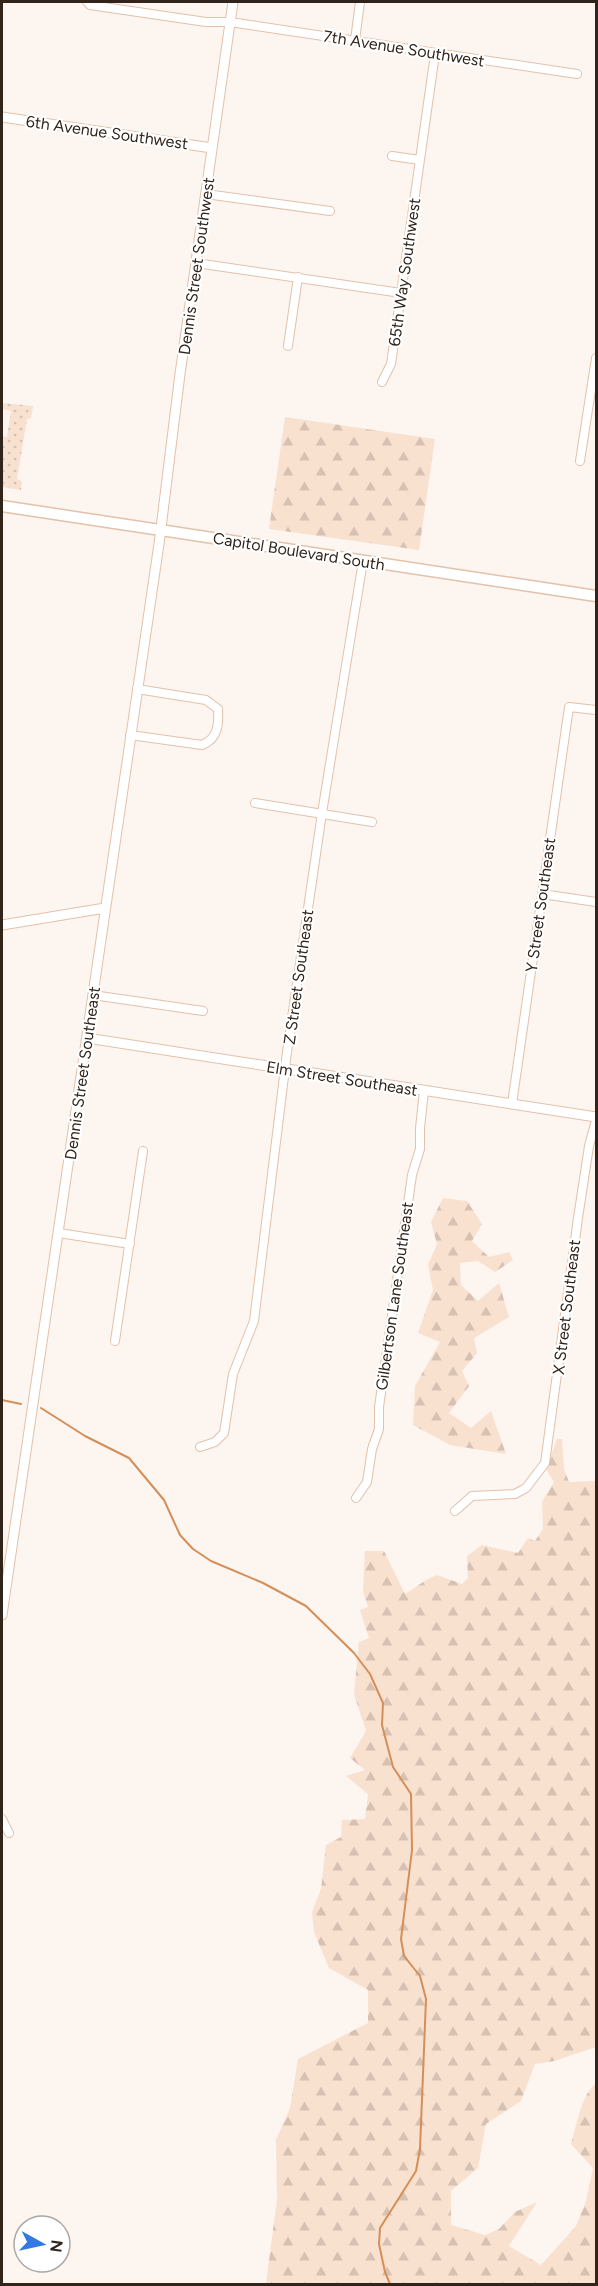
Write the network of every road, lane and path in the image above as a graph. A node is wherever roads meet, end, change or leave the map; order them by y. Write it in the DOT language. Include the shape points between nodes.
graph roads {
  1 [pos="87,2"];
  2 [pos="233,2"];
  3 [pos="360,2"];
  4 [pos="230,22"];
  5 [pos="355,40"];
  6 [pos="435,54"];
  7 [pos="577,74"];
  8 [pos="2,117"];
  9 [pos="212,148"];
  10 [pos="392,156"];
  11 [pos="420,160"];
  12 [pos="206,194"];
  13 [pos="330,211"];
  14 [pos="196,264"];
  15 [pos="298,277"];
  16 [pos="401,293"];
  17 [pos="288,346"];
  18 [pos="597,358"];
  19 [pos="382,381"];
  20 [pos="580,461"];
  21 [pos="2,506"];
  22 [pos="160,531"];
  23 [pos="363,561"];
  24 [pos="597,596"];
  25 [pos="137,689"];
  26 [pos="597,710"];
  27 [pos="130,735"];
  28 [pos="255,804"];
  29 [pos="321,813"];
  30 [pos="372,822"];
  31 [pos="542,894"];
  32 [pos="597,902"];
  33 [pos="105,908"];
  34 [pos="2,925"];
  35 [pos="93,996"];
  36 [pos="203,1011"];
  37 [pos="87,1038"];
  38 [pos="285,1069"];
  39 [pos="424,1091"];
  40 [pos="512,1104"];
  41 [pos="597,1118"];
  42 [pos="143,1151"];
  43 [pos="58,1233"];
  44 [pos="130,1244"];
  45 [pos="115,1341"];
  46 [pos="200,1447"];
  47 [pos="356,1498"];
  48 [pos="455,1511"];
  49 [pos="2,1615"];
  50 [pos="2,1819"];
  51 [pos="9,1833"];
  1 -- 4 [label="street, 7th Avenue Southwest" via="206,22"];
  2 -- 4 [label="street, Dennis Street Southwest"];
  3 -- 5 [label="street"];
  4 -- 5 [label="street, 7th Avenue Southwest"];
  4 -- 9 [label="street, Dennis Street Southwest"];
  5 -- 6 [label="street, 7th Avenue Southwest"];
  6 -- 7 [label="street, 7th Avenue Southwest"];
  6 -- 11 [label="street, 65th Way Southwest"];
  8 -- 9 [label="street, 6th Avenue Southwest"];
  9 -- 12 [label="street, Dennis Street Southwest"];
  10 -- 11 [label="street"];
  11 -- 16 [label="street, 65th Way Southwest"];
  12 -- 13 [label="street"];
  12 -- 14 [label="street, Dennis Street Southwest"];
  14 -- 15 [label="street"];
  14 -- 22 [label="street, Dennis Street Southwest"];
  15 -- 16 [label="street"];
  15 -- 17 [label="street"];
  16 -- 19 [label="street, 65th Way Southwest" via="391,364"];
  18 -- 20 [label="street"];
  21 -- 22 [label="main road, Capitol Boulevard South"];
  22 -- 23 [label="main road, Capitol Boulevard South"];
  22 -- 25 [label="street, Dennis Street Southeast"];
  23 -- 24 [label="main road, Capitol Boulevard South"];
  23 -- 29 [label="street, Z Street Southeast"];
  25 -- 27 [label="street, Dennis Street Southeast"];
  25 -- 27 [label="street" via="206,700 218,709 218,727 215,736 202,745"];
  26 -- 31 [label="street, Y Street Southeast" via="569,706"];
  27 -- 33 [label="street, Dennis Street Southeast"];
  28 -- 29 [label="street"];
  29 -- 30 [label="street"];
  29 -- 38 [label="street, Z Street Southeast"];
  31 -- 32 [label="street"];
  31 -- 40 [label="street, Y Street Southeast"];
  33 -- 34 [label="street"];
  33 -- 35 [label="street, Dennis Street Southeast"];
  35 -- 36 [label="street"];
  35 -- 37 [label="street, Dennis Street Southeast"];
  37 -- 38 [label="street, Elm Street Southeast"];
  37 -- 43 [label="street, Dennis Street Southeast"];
  38 -- 39 [label="street, Elm Street Southeast"];
  38 -- 46 [label="street, Z Street Southeast" via="254,1321 233,1374 224,1433 215,1442"];
  39 -- 40 [label="street, Elm Street Southeast"];
  39 -- 47 [label="street, Gilbertson Lane Southeast" via="420,1149 412,1175 379,1429 366,1482"];
  40 -- 41 [label="street, Elm Street Southeast"];
  41 -- 48 [label="street, X Street Southeast" via="578,1218 545,1463 526,1488 514,1494 472,1496"];
  42 -- 44 [label="street"];
  43 -- 44 [label="street"];
  43 -- 49 [label="street, Dennis Street Southeast"];
  44 -- 45 [label="street"];
  50 -- 51 [label="street"];
}
